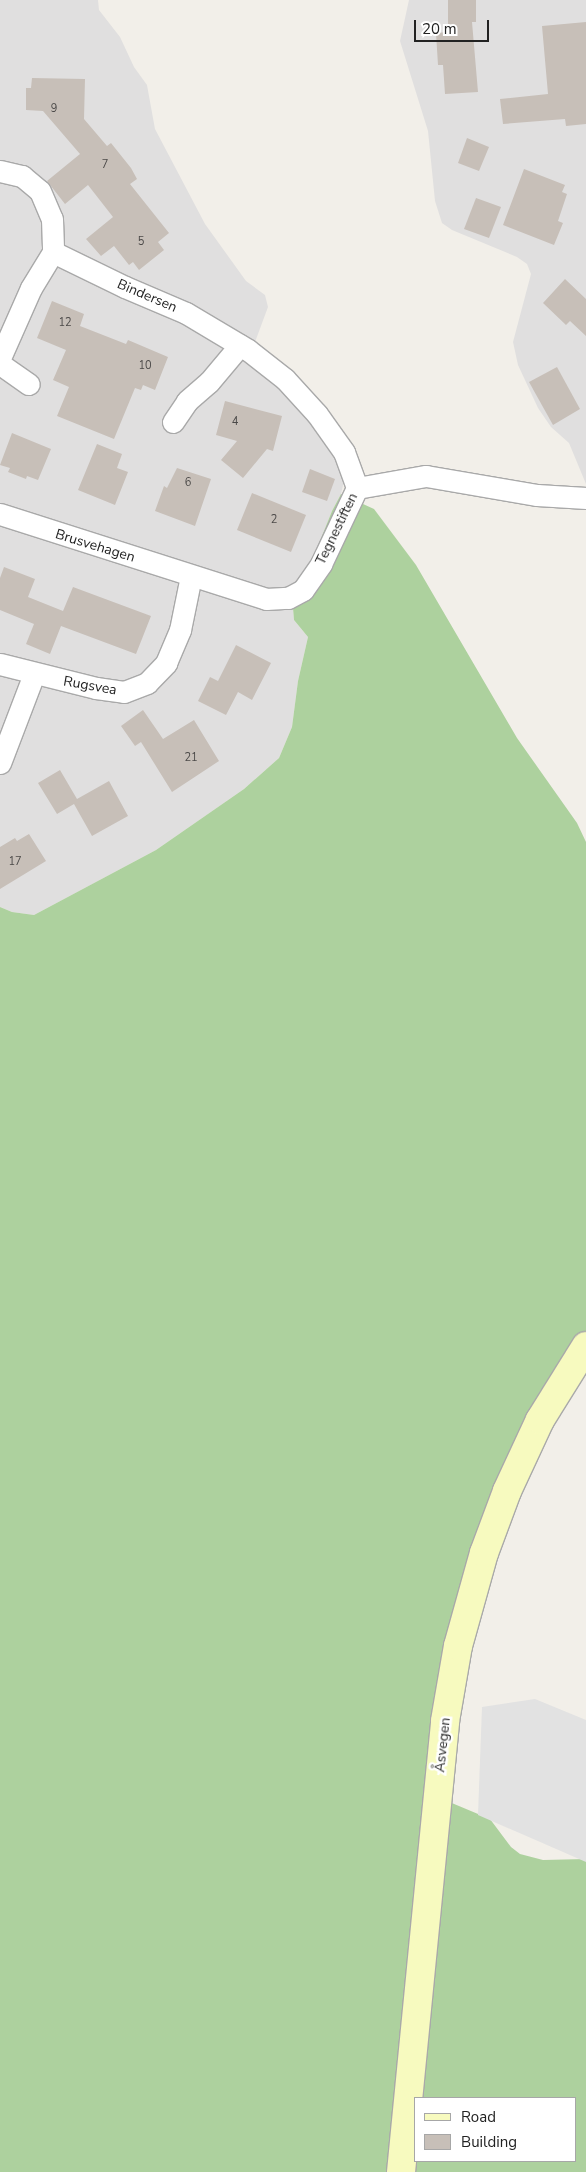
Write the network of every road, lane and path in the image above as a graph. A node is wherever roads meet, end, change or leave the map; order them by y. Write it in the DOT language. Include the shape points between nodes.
graph roads {
  1 [pos="0,171"];
  2 [pos="52,252"];
  3 [pos="240,345"];
  4 [pos="0,358"];
  5 [pos="0,364"];
  6 [pos="29,384"];
  7 [pos="173,422"];
  8 [pos="356,488"];
  9 [pos="586,498"];
  10 [pos="0,514"];
  11 [pos="191,576"];
  12 [pos="0,664"];
  13 [pos="34,674"];
  14 [pos="0,763"];
  15 [pos="586,1346"];
  16 [pos="401,2172"];
  1 -- 2 [label="street" via="22,176 40,191 52,219"];
  2 -- 3 [label="street, Bindersen" via="125,288 186,313"];
  2 -- 4 [label="street" via="31,288"];
  3 -- 7 [label="street" via="208,382 186,401"];
  3 -- 8 [label="street, Bindersen" via="285,379 317,414 344,452"];
  5 -- 6 [label="street"];
  8 -- 9 [label="street, Tegnestiften" via="426,476 537,495"];
  8 -- 11 [label="street, Tegnestiften" via="321,564 303,590 288,598 266,599"];
  10 -- 11 [label="street, Brusvehagen"];
  11 -- 13 [label="street, Rugsvea" via="180,630 166,664 147,683 124,692"];
  12 -- 13 [label="street, Rugsvea"];
  13 -- 14 [label="street"];
  15 -- 16 [label="main road, Åsvegen" via="540,1420 507,1491 484,1552 458,1646 444,1731"];
}
